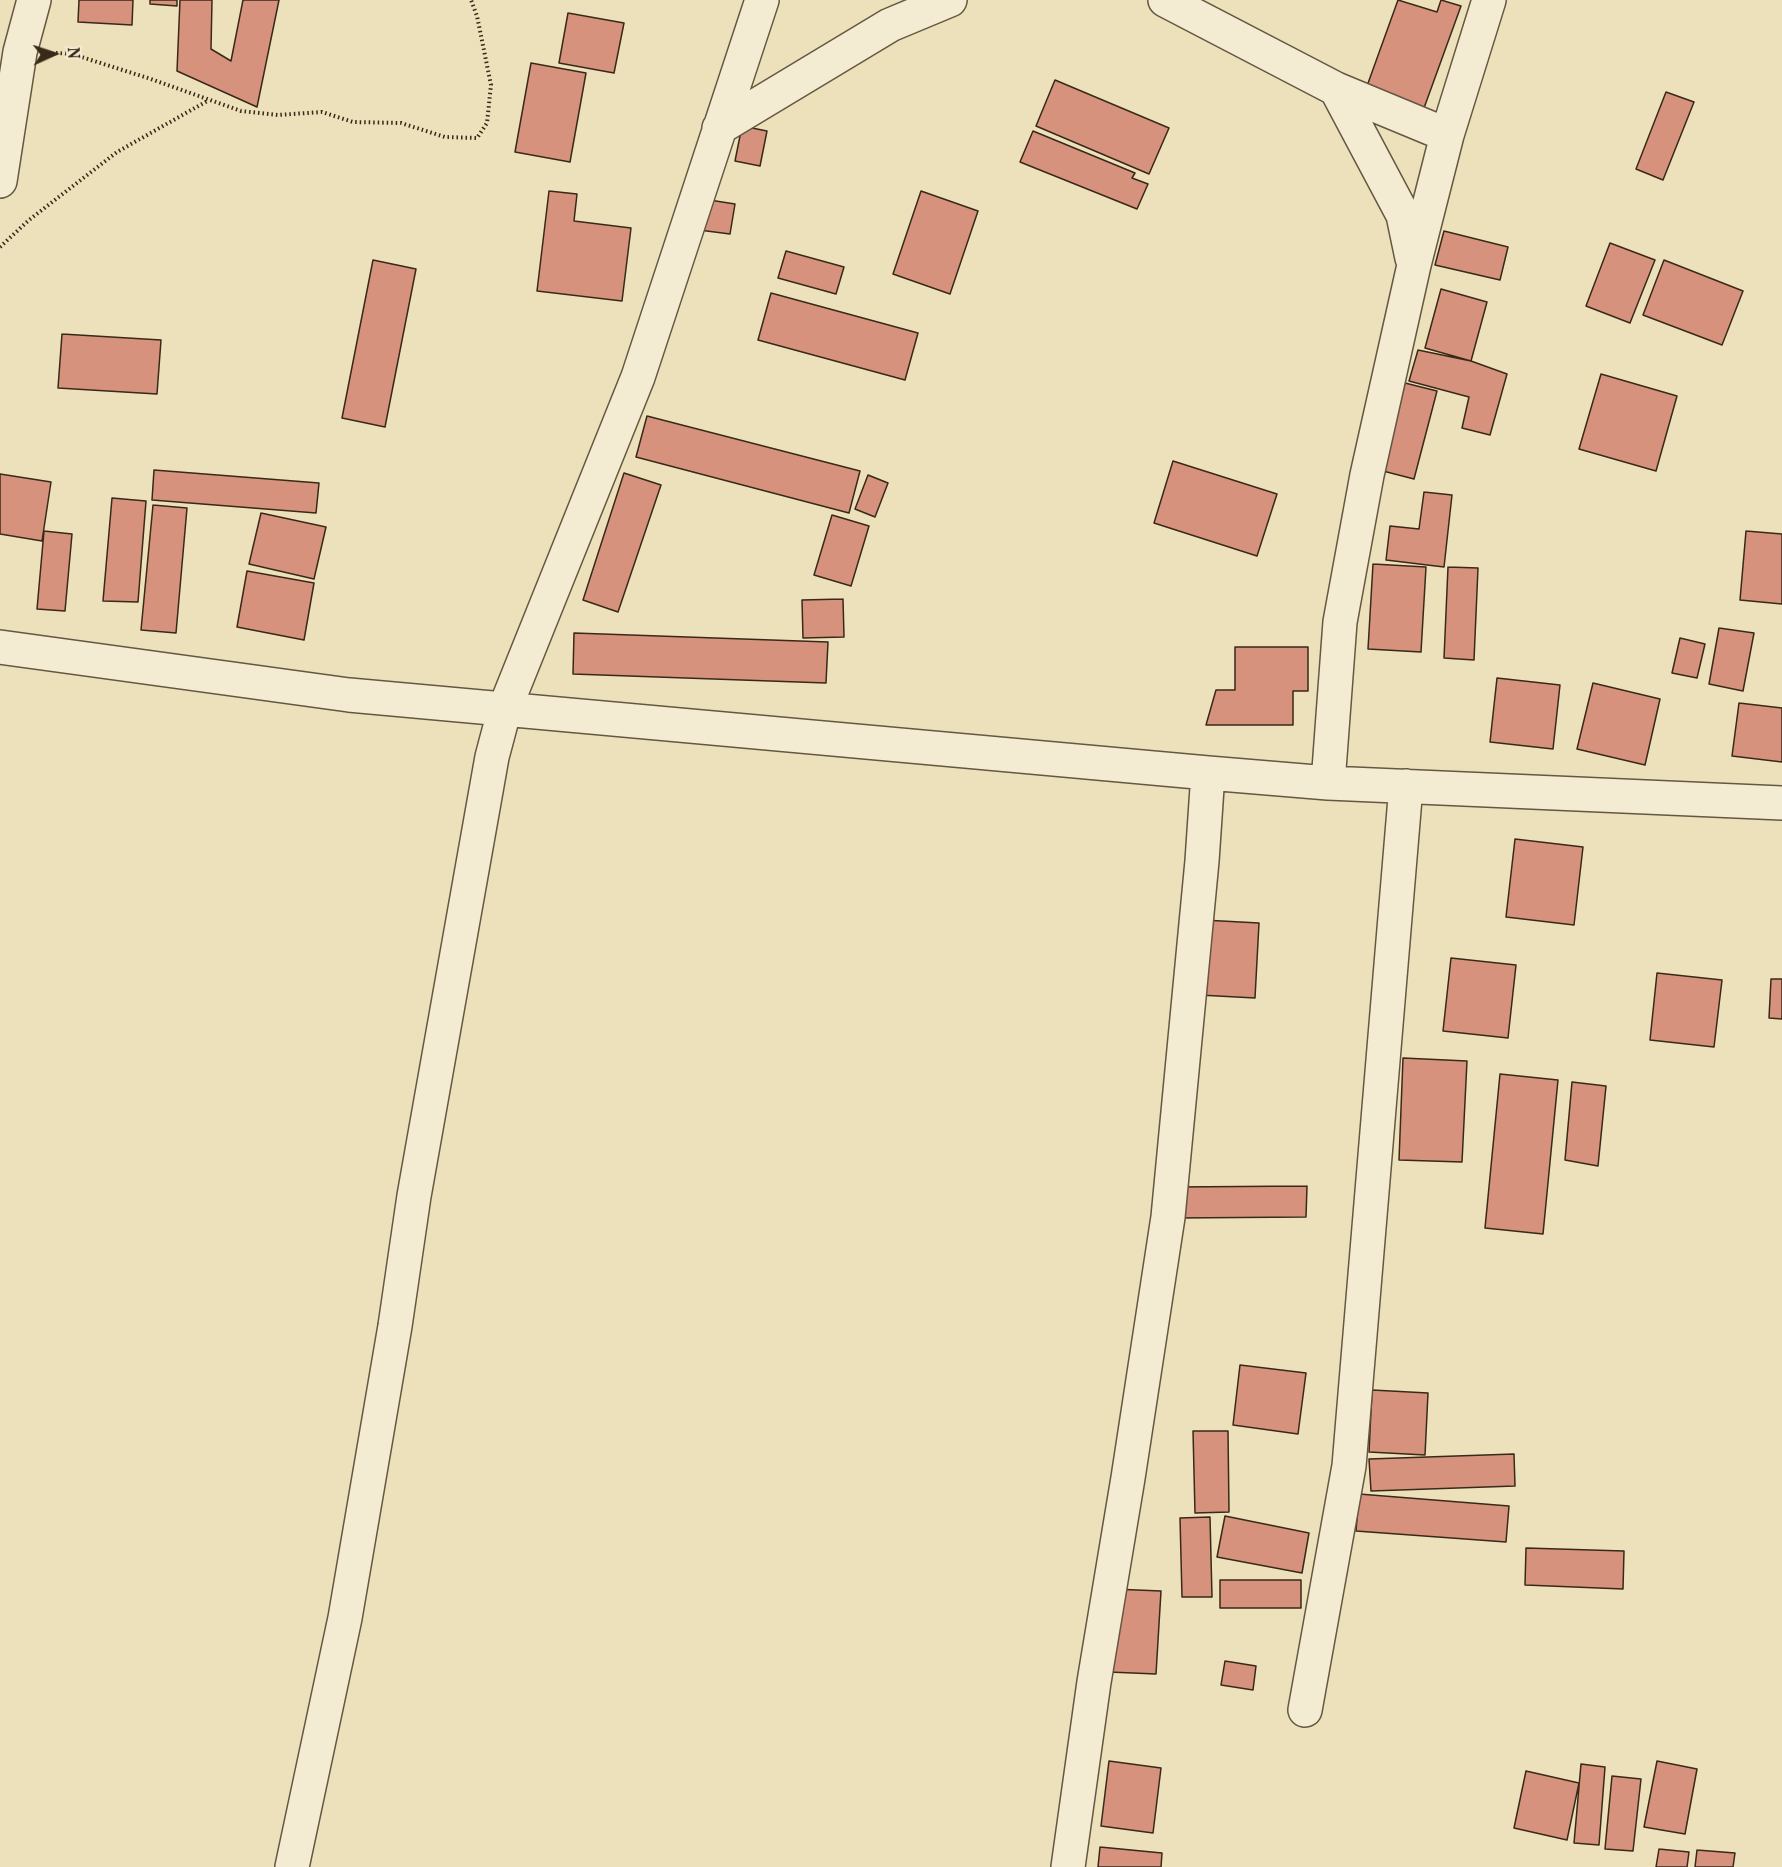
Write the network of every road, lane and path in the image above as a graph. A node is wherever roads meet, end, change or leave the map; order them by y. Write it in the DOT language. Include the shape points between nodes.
graph roads {
  1 [pos="34,0"];
  2 [pos="471,0"];
  3 [pos="762,0"];
  4 [pos="950,0"];
  5 [pos="1164,0"];
  6 [pos="1489,0"];
  7 [pos="20,52"];
  8 [pos="1336,89"];
  9 [pos="210,100"];
  10 [pos="719,128"];
  11 [pos="1448,135"];
  12 [pos="0,181"];
  13 [pos="0,247"];
  14 [pos="1414,265"];
  15 [pos="0,647"];
  16 [pos="505,708"];
  17 [pos="1208,773"];
  18 [pos="1328,783"];
  19 [pos="1406,786"];
  20 [pos="1782,803"];
  21 [pos="1305,1710"];
  22 [pos="292,1867"];
  23 [pos="1068,1867"];
  1 -- 7 [label="street"];
  2 -- 9 [label="path" via="491,85 488,123 477,138 445,137 401,123 353,122 322,112 278,115 241,111"];
  3 -- 10 [label="street"];
  4 -- 10 [label="street" via="890,25"];
  5 -- 8 [label="street"];
  6 -- 11 [label="street"];
  7 -- 9 [label="path" via="72,54"];
  7 -- 12 [label="street"];
  8 -- 11 [label="street"];
  8 -- 14 [label="street" via="1403,215"];
  9 -- 13 [label="path" via="117,152"];
  10 -- 16 [label="street" via="638,376"];
  11 -- 14 [label="street"];
  14 -- 18 [label="street" via="1367,475 1340,622"];
  15 -- 16 [label="street" via="349,695"];
  16 -- 17 [label="street"];
  16 -- 22 [label="street" via="492,757 416,1185 345,1617"];
  17 -- 18 [label="street"];
  17 -- 23 [label="street" via="1167,1217"];
  18 -- 19 [label="street"];
  19 -- 20 [label="street"];
  19 -- 21 [label="street" via="1349,1466"];
}
